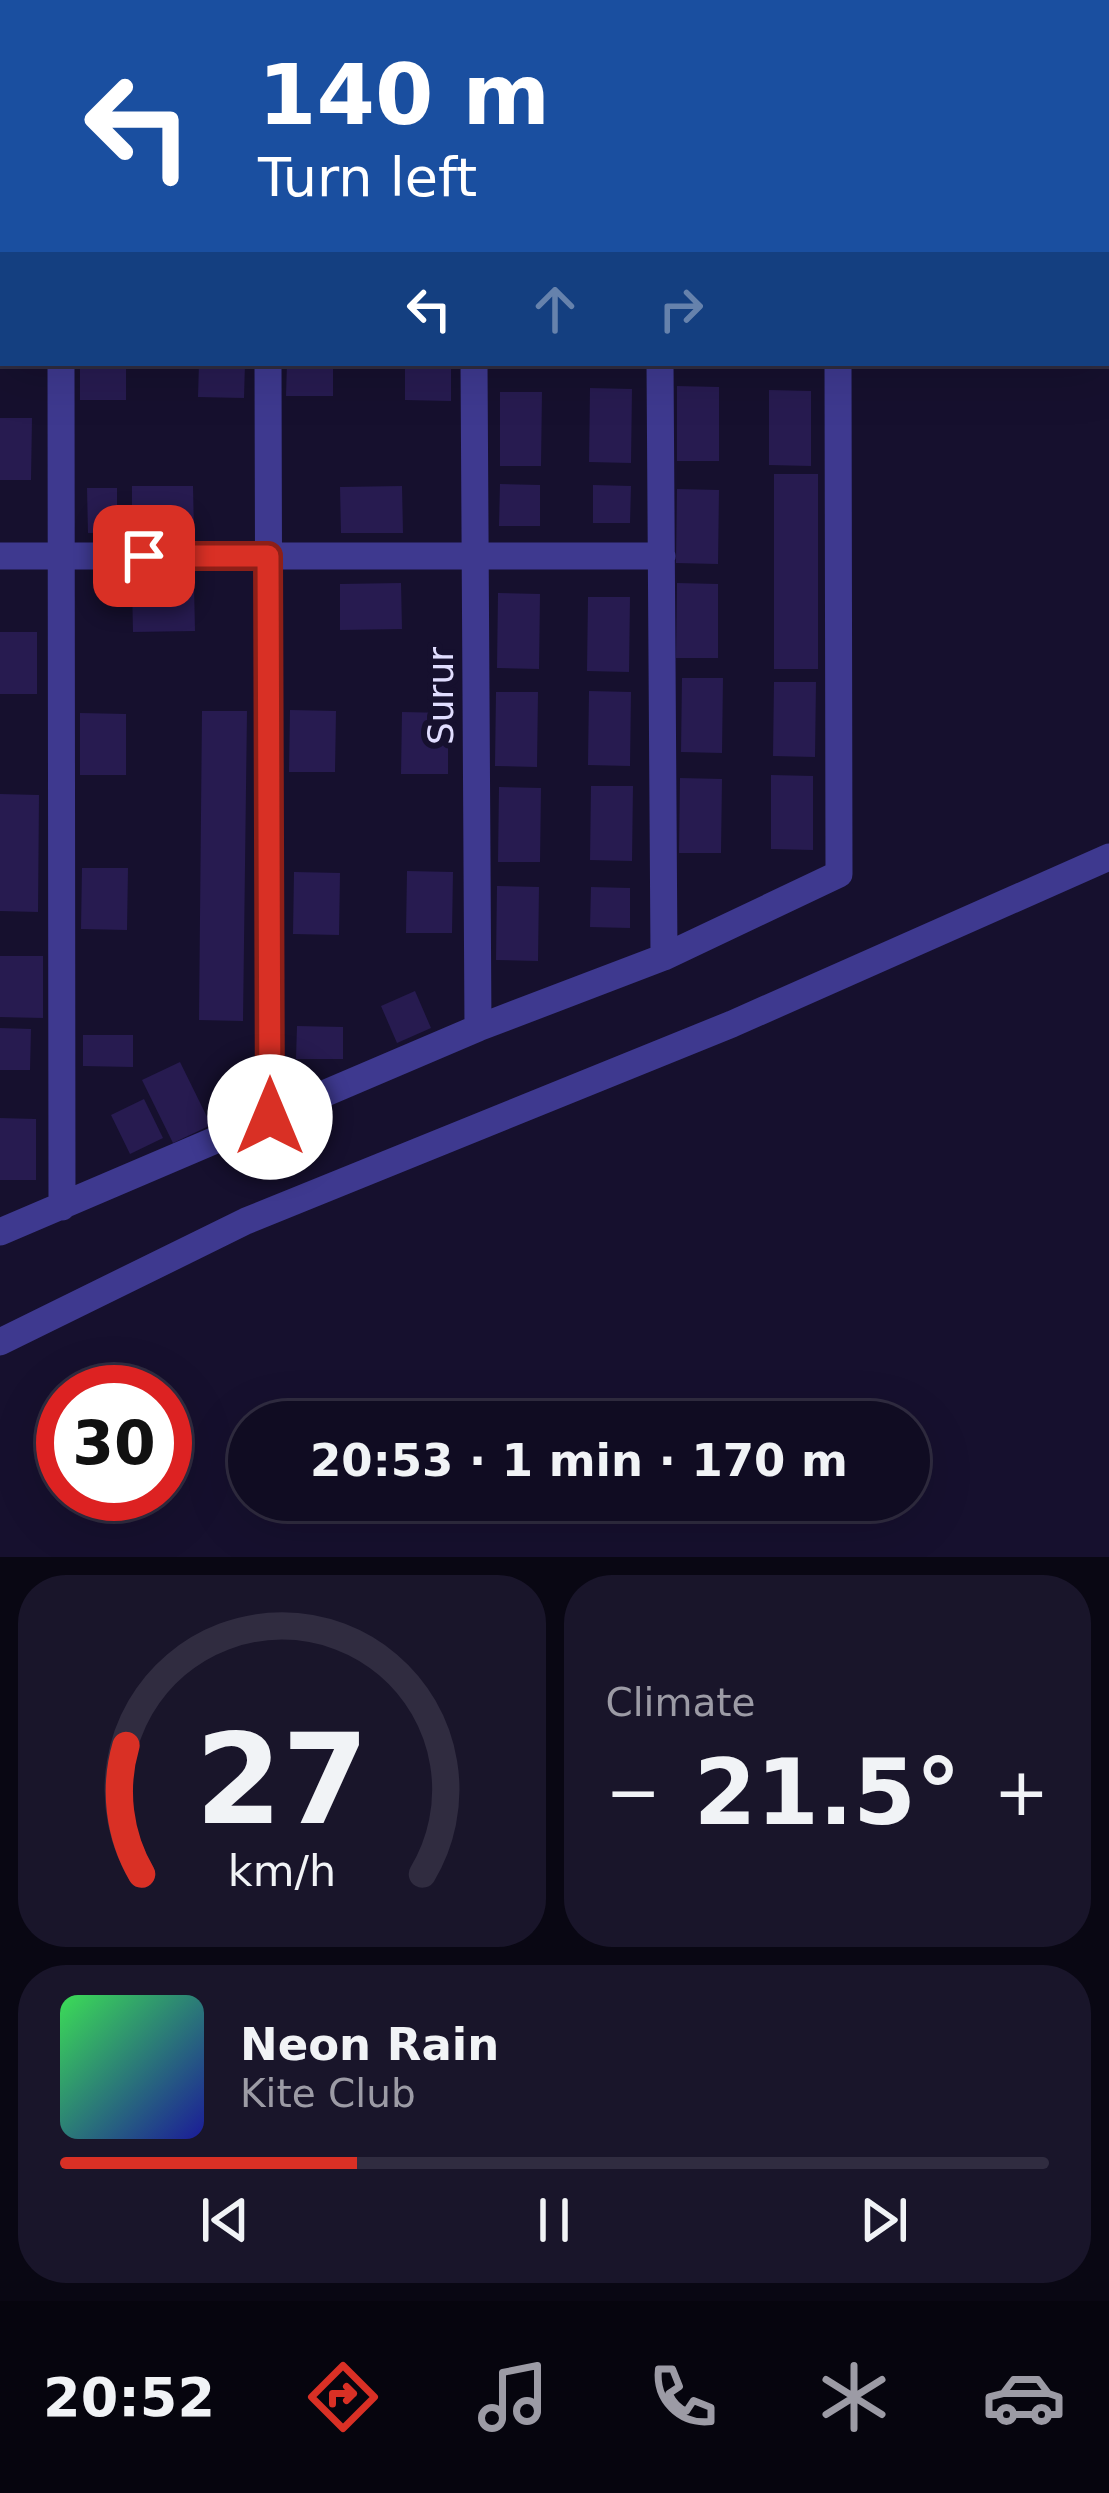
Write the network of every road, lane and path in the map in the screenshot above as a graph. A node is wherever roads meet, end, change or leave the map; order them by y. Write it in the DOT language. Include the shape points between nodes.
graph roads {
  1 [pos="61,366"];
  2 [pos="268,366"];
  3 [pos="474,366"];
  4 [pos="660,366"];
  5 [pos="838,366"];
  6 [pos="0,556"];
  7 [pos="61,556"];
  8 [pos="268,556"];
  9 [pos="475,556"];
  10 [pos="662,556"];
  11 [pos="1109,856"];
  12 [pos="664,958"];
  13 [pos="478,1028"];
  14 [pos="270,1130"];
  15 [pos="62,1208"];
  16 [pos="0,1232"];
  17 [pos="0,1342"];
  1 -- 7 [label="street"];
  2 -- 8 [label="street"];
  3 -- 9 [label="street, Surur"];
  4 -- 10 [label="street"];
  5 -- 12 [label="street" via="839,874"];
  6 -- 7 [label="street"];
  7 -- 8 [label="street"];
  7 -- 15 [label="street"];
  8 -- 9 [label="street"];
  8 -- 14 [label="street"];
  9 -- 10 [label="street"];
  9 -- 13 [label="street, Surur"];
  10 -- 12 [label="street"];
  11 -- 17 [label="street" via="732,1024 246,1222"];
  12 -- 13 [label="street"];
  13 -- 14 [label="street"];
  14 -- 15 [label="street"];
  15 -- 16 [label="street"];
}
